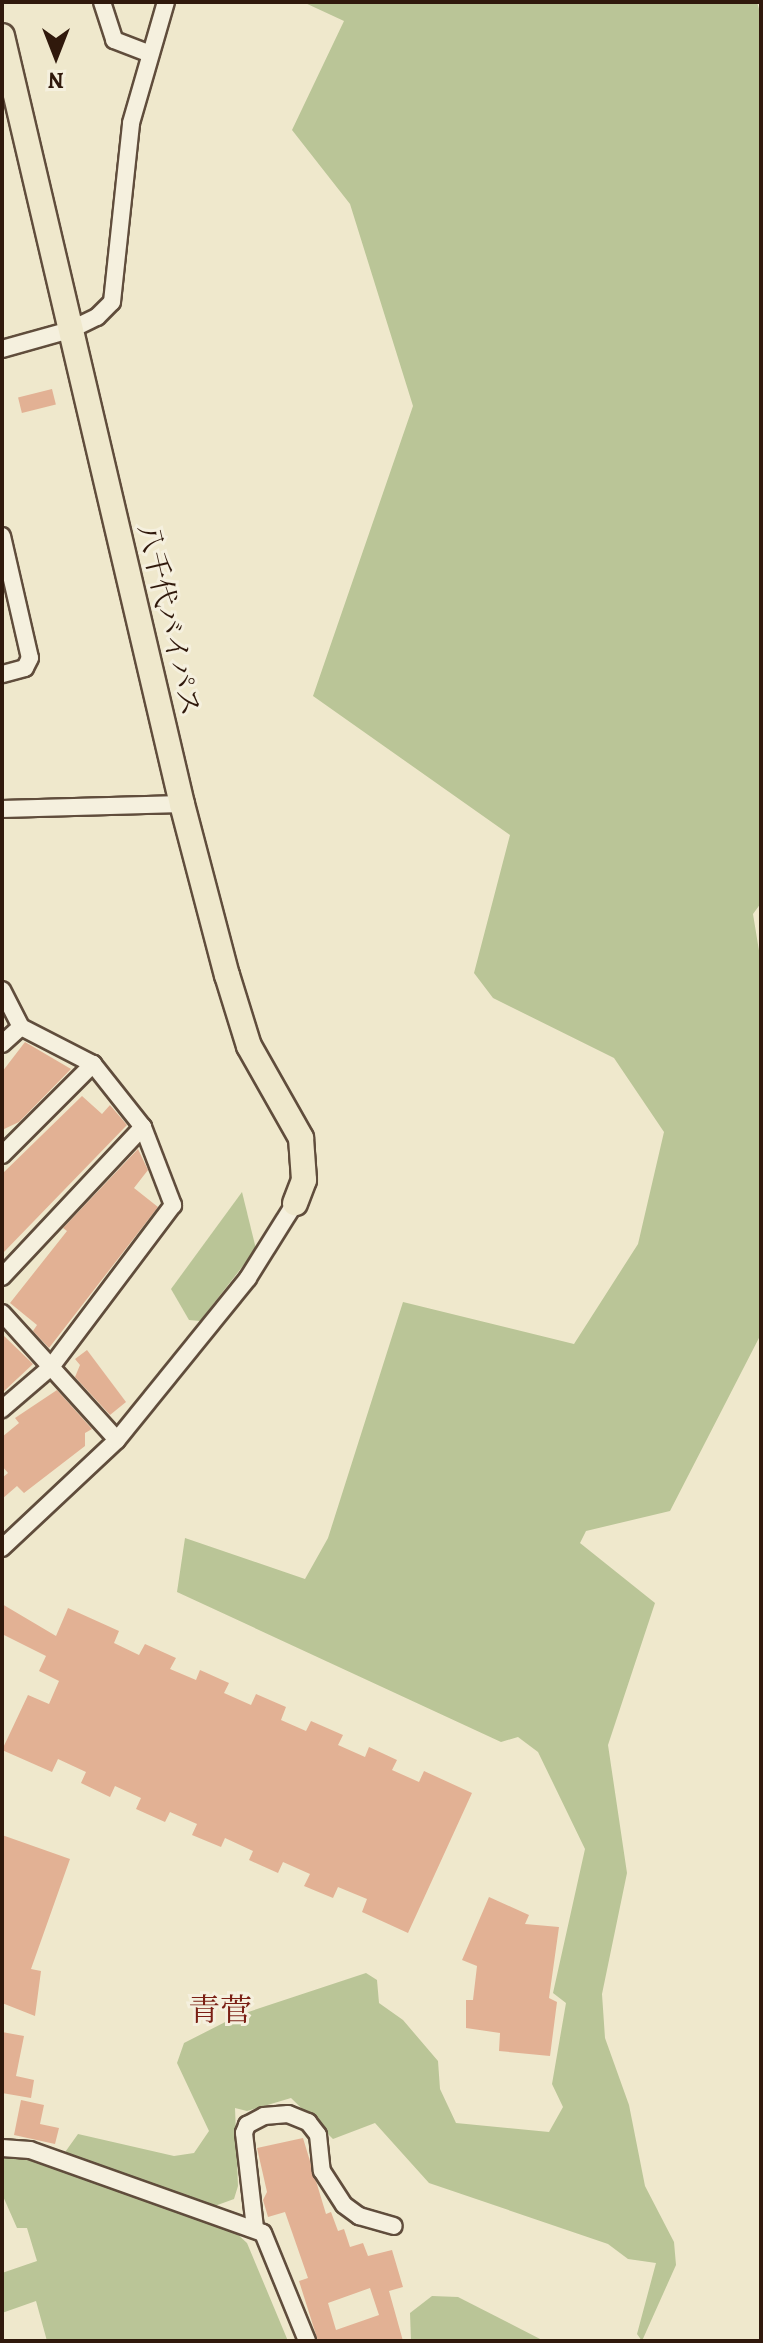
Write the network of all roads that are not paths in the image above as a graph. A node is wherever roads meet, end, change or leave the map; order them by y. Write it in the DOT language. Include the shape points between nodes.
graph roads {
  1 [pos="102,2"];
  2 [pos="166,2"];
  3 [pos="2,36"];
  4 [pos="150,54"];
  5 [pos="70,330"];
  6 [pos="2,349"];
  7 [pos="2,536"];
  8 [pos="8,584"];
  9 [pos="2,674"];
  10 [pos="182,804"];
  11 [pos="2,809"];
  12 [pos="2,990"];
  13 [pos="21,1027"];
  14 [pos="2,1044"];
  15 [pos="93,1064"];
  16 [pos="143,1127"];
  17 [pos="2,1155"];
  18 [pos="295,1203"];
  19 [pos="2,1277"];
  20 [pos="2,1313"];
  21 [pos="51,1367"];
  22 [pos="2,1409"];
  23 [pos="117,1440"];
  24 [pos="2,1548"];
  25 [pos="2,2148"];
  26 [pos="394,2226"];
  27 [pos="255,2228"];
  28 [pos="307,2341"];
  1 -- 4 [label="street" via="114,40"];
  2 -- 4 [label="street"];
  3 -- 5 [label="highway, 八千代バイパス"];
  4 -- 5 [label="street" via="131,123 112,302"];
  5 -- 6 [label="street"];
  5 -- 10 [label="highway, 八千代バイパス"];
  7 -- 8 [label="street"];
  8 -- 9 [label="street" via="30,658 25,668"];
  10 -- 11 [label="street"];
  10 -- 18 [label="highway, 八千代バイパス" via="249,1046 301,1138 304,1180"];
  12 -- 13 [label="street"];
  13 -- 14 [label="street"];
  13 -- 15 [label="street"];
  15 -- 16 [label="street"];
  15 -- 17 [label="street"];
  16 -- 19 [label="street"];
  16 -- 21 [label="street" via="173,1205"];
  18 -- 23 [label="street" via="248,1278"];
  20 -- 21 [label="street"];
  21 -- 22 [label="street"];
  21 -- 23 [label="street"];
  23 -- 24 [label="street"];
  25 -- 27 [label="street" via="30,2150"];
  26 -- 27 [label="street" via="359,2216 344,2205 322,2171 318,2135 308,2122 288,2114 264,2116 247,2125 244,2133"];
  27 -- 28 [label="street" via="269,2239"];
}
